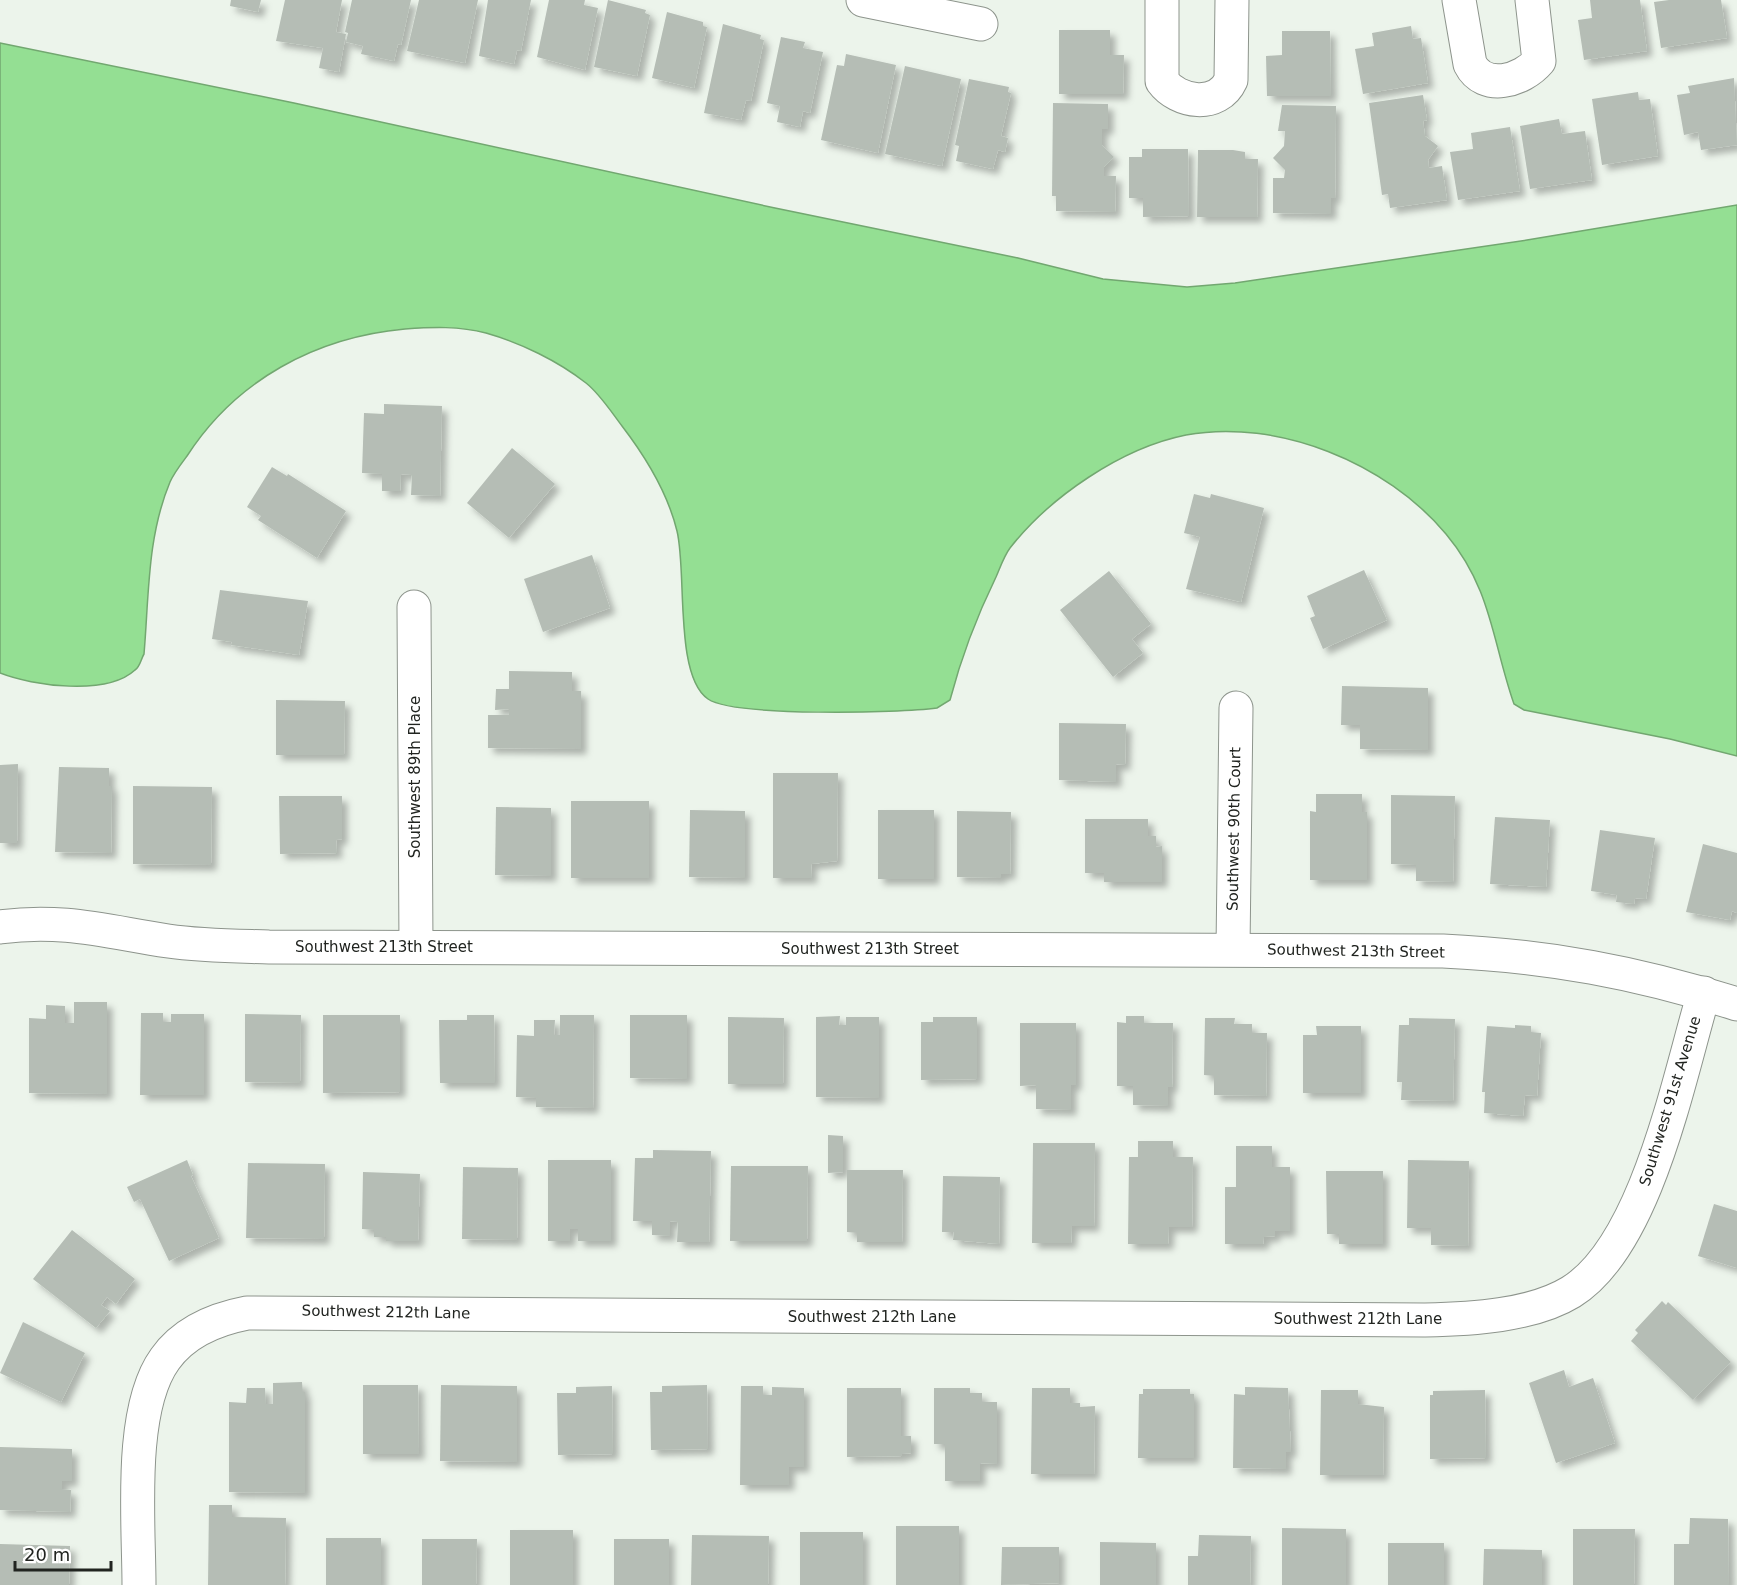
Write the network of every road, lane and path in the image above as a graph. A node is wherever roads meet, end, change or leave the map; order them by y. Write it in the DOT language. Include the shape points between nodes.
graph roads {
  1 [pos="863,0"];
  2 [pos="1162,0"];
  3 [pos="1232,0"];
  4 [pos="1459,0"];
  5 [pos="1532,0"];
  6 [pos="981,24"];
  7 [pos="414,607"];
  8 [pos="1236,708"];
  9 [pos="0,927"];
  10 [pos="416,946"];
  11 [pos="1233,950"];
  12 [pos="1704,993"];
  13 [pos="1737,1004"];
  14 [pos="1569,1293"];
  15 [pos="139,1585"];
  1 -- 6 [label="street"];
  2 -- 3 [label="street" via="1162,81 1170,92 1199,100 1227,89 1231,80"];
  4 -- 5 [label="street" via="1470,64 1483,79 1494,81 1522,77 1539,62"];
  7 -- 10 [label="street, Southwest 89th Place"];
  8 -- 11 [label="street, Southwest 90th Court"];
  9 -- 10 [label="street, Southwest 213th Street" via="73,924 171,942 212,945"];
  10 -- 11 [label="street, Southwest 213th Street"];
  11 -- 12 [label="street, Southwest 213th Street" via="1443,951 1545,958"];
  12 -- 13 [label="street, Southwest 213th Street"];
  12 -- 14 [label="street, Southwest 91st Avenue" via="1663,1135 1631,1216 1602,1263"];
  14 -- 15 [label="street, Southwest 212th Lane" via="1523,1309 1453,1319 269,1311 223,1318 179,1343 154,1377 144,1413 139,1457"];
}
